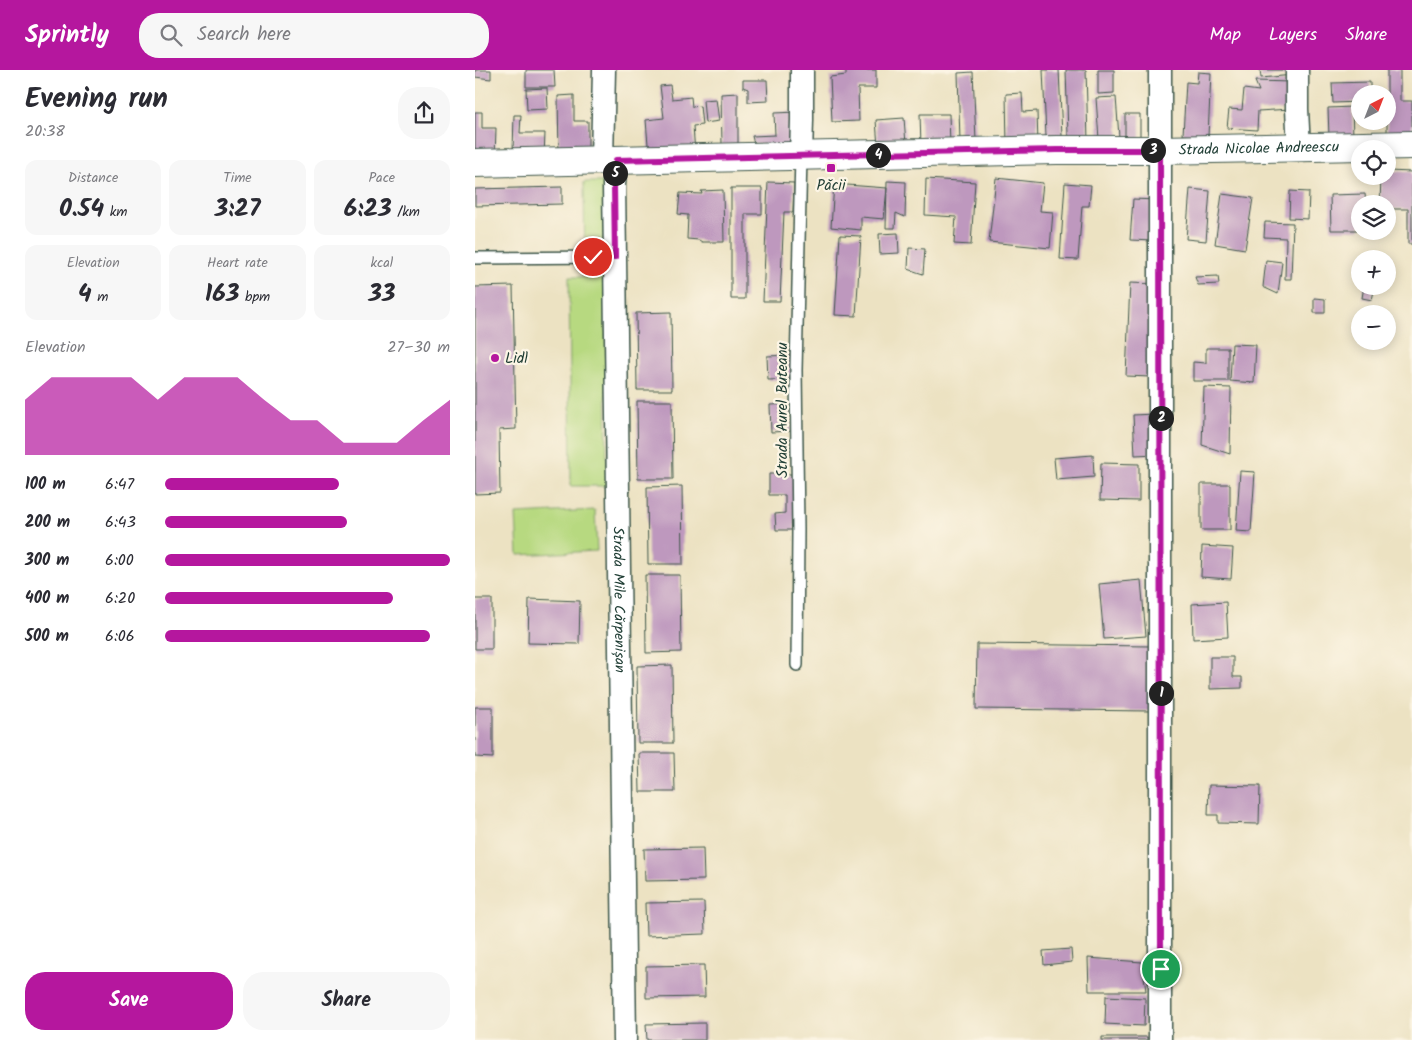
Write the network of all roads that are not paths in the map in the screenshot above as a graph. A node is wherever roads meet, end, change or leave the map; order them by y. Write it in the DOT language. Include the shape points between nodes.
graph roads {
  1 [pos="604,70"];
  2 [pos="802,70"];
  3 [pos="1161,70"];
  4 [pos="1297,70"];
  5 [pos="1412,145"];
  6 [pos="1299,148"];
  7 [pos="1160,150"];
  8 [pos="801,156"];
  9 [pos="609,160"];
  10 [pos="475,163"];
  11 [pos="615,257"];
  12 [pos="475,258"];
  13 [pos="797,665"];
  14 [pos="625,1040"];
  15 [pos="1160,1040"];
  1 -- 9 [label="street, Strada Mile Cărpenișan"];
  2 -- 8 [label="street"];
  3 -- 7 [label="street"];
  4 -- 6 [label="street"];
  5 -- 6 [label="main road, Strada Nicolae Andreescu"];
  6 -- 7 [label="main road, Strada Nicolae Andreescu"];
  7 -- 8 [label="main road, Strada Nicolae Andreescu"];
  7 -- 15 [label="street"];
  8 -- 9 [label="main road, Strada Nicolae Andreescu"];
  8 -- 13 [label="lane, Strada Aurel Buteanu" via="796,370"];
  9 -- 10 [label="main road, Strada Nicolae Andreescu"];
  9 -- 11 [label="street, Strada Mile Cărpenișan" via="614,185"];
  11 -- 12 [label="lane"];
  11 -- 14 [label="street, Strada Mile Cărpenișan"];
}
